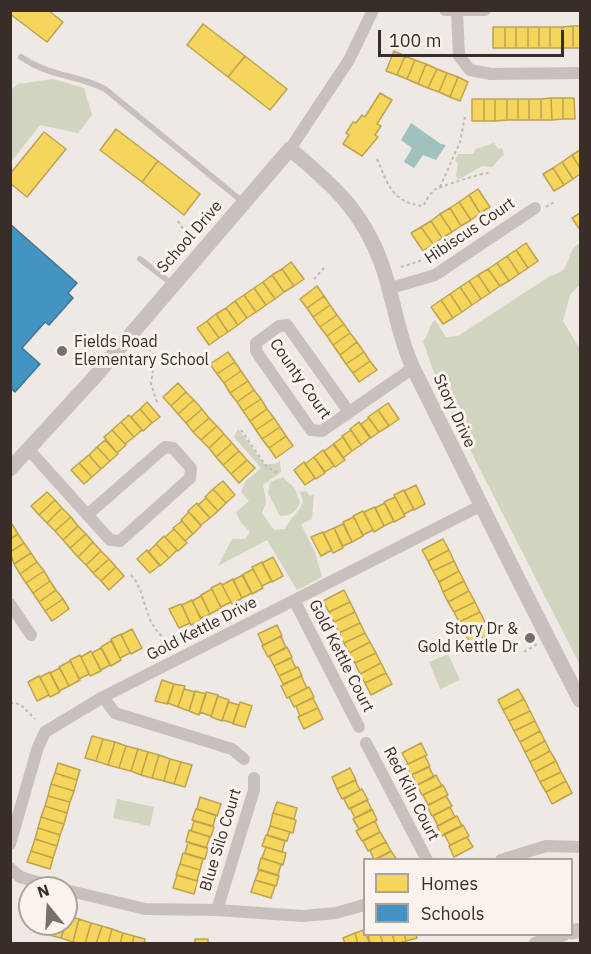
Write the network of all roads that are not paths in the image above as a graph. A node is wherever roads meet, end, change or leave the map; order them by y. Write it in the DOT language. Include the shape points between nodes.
graph roads {
  1 [pos="373,10"];
  2 [pos="485,10"];
  3 [pos="451,11"];
  4 [pos="21,57"];
  5 [pos="580,73"];
  6 [pos="290,149"];
  7 [pos="244,203"];
  8 [pos="535,208"];
  9 [pos="140,258"];
  10 [pos="173,285"];
  11 [pos="388,290"];
  12 [pos="413,368"];
  13 [pos="349,412"];
  14 [pos="29,450"];
  15 [pos="10,470"];
  16 [pos="480,506"];
  17 [pos="87,515"];
  18 [pos="294,600"];
  19 [pos="10,604"];
  20 [pos="31,635"];
  21 [pos="103,697"];
  22 [pos="580,700"];
  23 [pos="358,727"];
  24 [pos="366,743"];
  25 [pos="244,759"];
  26 [pos="254,778"];
  27 [pos="10,844"];
  28 [pos="580,847"];
  29 [pos="426,858"];
  30 [pos="507,858"];
  31 [pos="78,893"];
  32 [pos="363,905"];
  33 [pos="217,910"];
  34 [pos="559,936"];
  35 [pos="536,944"];
  1 -- 6 [label="street, School Drive" via="349,60"];
  2 -- 3 [label="street"];
  3 -- 5 [label="street" via="459,56 470,70 491,74"];
  4 -- 7 [label="lane" via="39,69 105,89"];
  6 -- 7 [label="street, School Drive"];
  6 -- 11 [label="street, Story Drive" via="336,188 354,209 382,265"];
  7 -- 10 [label="street, School Drive"];
  8 -- 11 [label="street, Hibiscus Court" via="435,275"];
  9 -- 10 [label="lane"];
  10 -- 14 [label="street, School Drive"];
  11 -- 12 [label="street, Story Drive"];
  12 -- 13 [label="street, County Court"];
  12 -- 16 [label="street, Story Drive"];
  13 -- 13 [label="street, County Court" via="322,431 311,430 256,351 256,343 279,326 288,326"];
  14 -- 15 [label="street, School Drive"];
  14 -- 17 [label="street"];
  16 -- 18 [label="street, Gold Kettle Drive"];
  16 -- 22 [label="street, Story Drive"];
  17 -- 17 [label="street" via="110,540 120,541 190,478 190,468 173,448 165,447"];
  18 -- 21 [label="street, Gold Kettle Drive"];
  18 -- 23 [label="street, Gold Kettle Court"];
  19 -- 20 [label="street"];
  21 -- 25 [label="street" via="115,713 232,749"];
  21 -- 27 [label="street, Gold Kettle Drive" via="45,732"];
  24 -- 29 [label="street, Red Kiln Court"];
  26 -- 33 [label="street, Blue Silo Court" via="254,790"];
  28 -- 30 [label="street" via="546,846"];
  31 -- 33 [label="street" via="145,909"];
  32 -- 33 [label="street" via="303,916"];
  34 -- 35 [label="street"];
}
